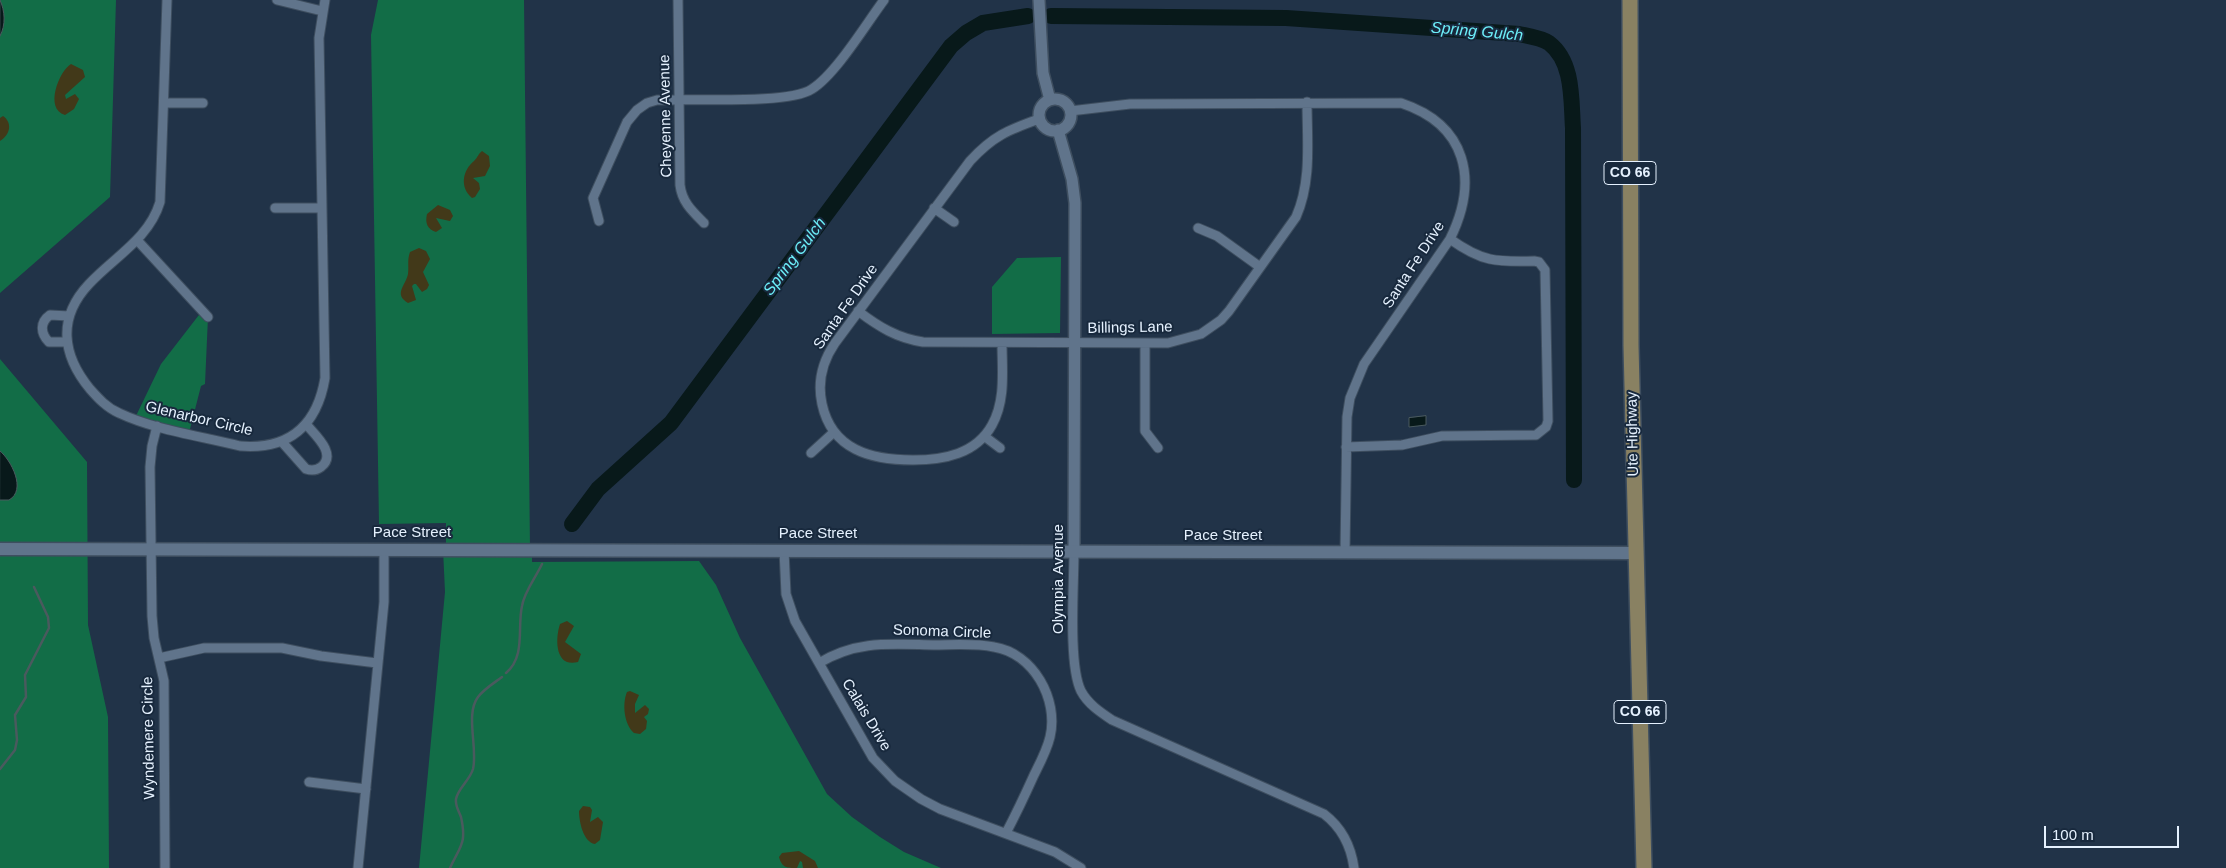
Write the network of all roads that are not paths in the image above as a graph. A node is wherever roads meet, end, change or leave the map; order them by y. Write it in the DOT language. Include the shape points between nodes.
graph roads {
  1 [pos="167,0"];
  2 [pos="277,0"];
  3 [pos="325,0"];
  4 [pos="678,0"];
  5 [pos="884,0"];
  6 [pos="1040,0"];
  7 [pos="1630,0"];
  8 [pos="322,11"];
  9 [pos="679,99"];
  10 [pos="1050,100"];
  11 [pos="1307,102"];
  12 [pos="164,103"];
  13 [pos="204,103"];
  14 [pos="1070,111"];
  15 [pos="1039,119"];
  16 [pos="1058,130"];
  17 [pos="275,208"];
  18 [pos="322,208"];
  19 [pos="934,208"];
  20 [pos="599,221"];
  21 [pos="954,222"];
  22 [pos="704,223"];
  23 [pos="1198,228"];
  24 [pos="1450,239"];
  25 [pos="137,240"];
  26 [pos="1260,267"];
  27 [pos="858,311"];
  28 [pos="69,316"];
  29 [pos="208,317"];
  30 [pos="67,342"];
  31 [pos="1074,342"];
  32 [pos="1002,343"];
  33 [pos="1145,343"];
  34 [pos="306,424"];
  35 [pos="157,426"];
  36 [pos="834,432"];
  37 [pos="984,436"];
  38 [pos="282,442"];
  39 [pos="1346,446"];
  40 [pos="1000,448"];
  41 [pos="1158,448"];
  42 [pos="812,453"];
  43 [pos="0,549"];
  44 [pos="151,549"];
  45 [pos="384,549"];
  46 [pos="784,550"];
  47 [pos="1074,552"];
  48 [pos="1345,552"];
  49 [pos="1635,553"];
  50 [pos="159,658"];
  51 [pos="377,663"];
  52 [pos="819,663"];
  53 [pos="309,782"];
  54 [pos="366,789"];
  55 [pos="1006,834"];
  56 [pos="165,868"];
  57 [pos="358,868"];
  58 [pos="1081,868"];
  59 [pos="1354,868"];
  60 [pos="1644,868"];
  1 -- 12 [label="street, Glenarbor Circle"];
  2 -- 8 [label="street"];
  3 -- 8 [label="street, Glenarbor Circle"];
  4 -- 9 [label="street, Cheyenne Avenue"];
  5 -- 9 [label="street" via="830,73 806,92 778,98"];
  6 -- 10 [label="street" via="1040,44"];
  7 -- 49 [label="main road, Ute Highway / CO 66"];
  8 -- 18 [label="street, Glenarbor Circle" via="319,38"];
  9 -- 20 [label="street" via="647,103 627,122 593,198"];
  9 -- 22 [label="street, Cheyenne Avenue" via="681,193 687,206"];
  10 -- 14 [label="street" via="1064,102"];
  10 -- 15 [label="street" via="1042,106"];
  11 -- 14 [label="street, Santa Fe Drive" via="1130,104"];
  11 -- 24 [label="street, Santa Fe Drive" via="1401,103 1432,116 1446,129 1462,160 1464,183 1464,204"];
  11 -- 26 [label="street, Billings Lane" via="1307,178 1301,204"];
  12 -- 13 [label="street"];
  12 -- 25 [label="street, Glenarbor Circle" via="160,202 152,223"];
  14 -- 16 [label="street" via="1067,125"];
  15 -- 16 [label="street" via="1049,130"];
  15 -- 19 [label="street, Santa Fe Drive" via="1002,133 984,145"];
  16 -- 31 [label="street, Olympia Avenue" via="1074,192"];
  17 -- 18 [label="street"];
  18 -- 34 [label="street, Glenarbor Circle" via="325,378 319,404"];
  19 -- 21 [label="street"];
  19 -- 27 [label="street, Santa Fe Drive"];
  23 -- 26 [label="street" via="1217,236"];
  24 -- 39 [label="street, Santa Fe Drive" via="1364,364 1348,407"];
  24 -- 39 [label="street" via="1482,258 1502,262 1534,261 1545,270 1546,427 1536,435 1442,436 1402,445"];
  25 -- 28 [label="street, Glenarbor Circle" via="90,284"];
  25 -- 29 [label="street"];
  26 -- 33 [label="street, Billings Lane" via="1230,311 1210,329 1185,340"];
  27 -- 32 [label="street, Billings Lane" via="889,333 905,339"];
  27 -- 36 [label="street, Santa Fe Drive" via="828,353 820,376 823,408"];
  28 -- 30 [label="street, Glenarbor Circle"];
  28 -- 30 [label="street" via="50,315 42,326 42,334 48,342"];
  30 -- 35 [label="street, Glenarbor Circle" via="76,370 101,401 119,413"];
  31 -- 32 [label="street, Billings Lane"];
  31 -- 33 [label="street, Billings Lane"];
  31 -- 47 [label="street, Olympia Avenue"];
  32 -- 37 [label="street, Santa Fe Drive" via="1000,404 992,426"];
  33 -- 41 [label="street" via="1145,431"];
  34 -- 38 [label="street, Glenarbor Circle"];
  34 -- 38 [label="street" via="326,448 327,459 322,466 306,469"];
  35 -- 38 [label="street, Glenarbor Circle" via="240,446"];
  35 -- 44 [label="street, Wyndemere Circle" via="150,462"];
  36 -- 37 [label="street, Santa Fe Drive" via="863,454 900,460 950,457 967,450"];
  36 -- 42 [label="street"];
  37 -- 40 [label="street"];
  39 -- 48 [label="street, Santa Fe Drive"];
  43 -- 44 [label="main road, Pace Street"];
  44 -- 45 [label="main road, Pace Street"];
  44 -- 50 [label="street, Wyndemere Circle" via="152,627"];
  45 -- 46 [label="main road, Pace Street"];
  45 -- 51 [label="street" via="384,602"];
  46 -- 47 [label="main road, Pace Street"];
  46 -- 52 [label="street, Calais Drive" via="786,594 795,621"];
  47 -- 48 [label="main road, Pace Street"];
  47 -- 59 [label="street, Olympia Avenue" via="1076,673 1081,691 1088,700 1112,720 1324,814 1338,826 1350,850"];
  48 -- 49 [label="main road, Pace Street"];
  49 -- 60 [label="main road, Ute Highway / CO 66"];
  50 -- 51 [label="street" via="204,648 282,648"];
  50 -- 56 [label="street, Wyndemere Circle" via="164,681"];
  51 -- 54 [label="street"];
  52 -- 55 [label="street, Calais Drive" via="873,758 895,781 940,809"];
  52 -- 55 [label="street, Sonoma Circle" via="842,651 871,644 994,647 1010,652 1024,662 1036,674 1046,693 1052,714 1052,730 1046,750"];
  53 -- 54 [label="street"];
  54 -- 57 [label="street"];
  55 -- 58 [label="street, Calais Drive" via="1056,852"];
}
